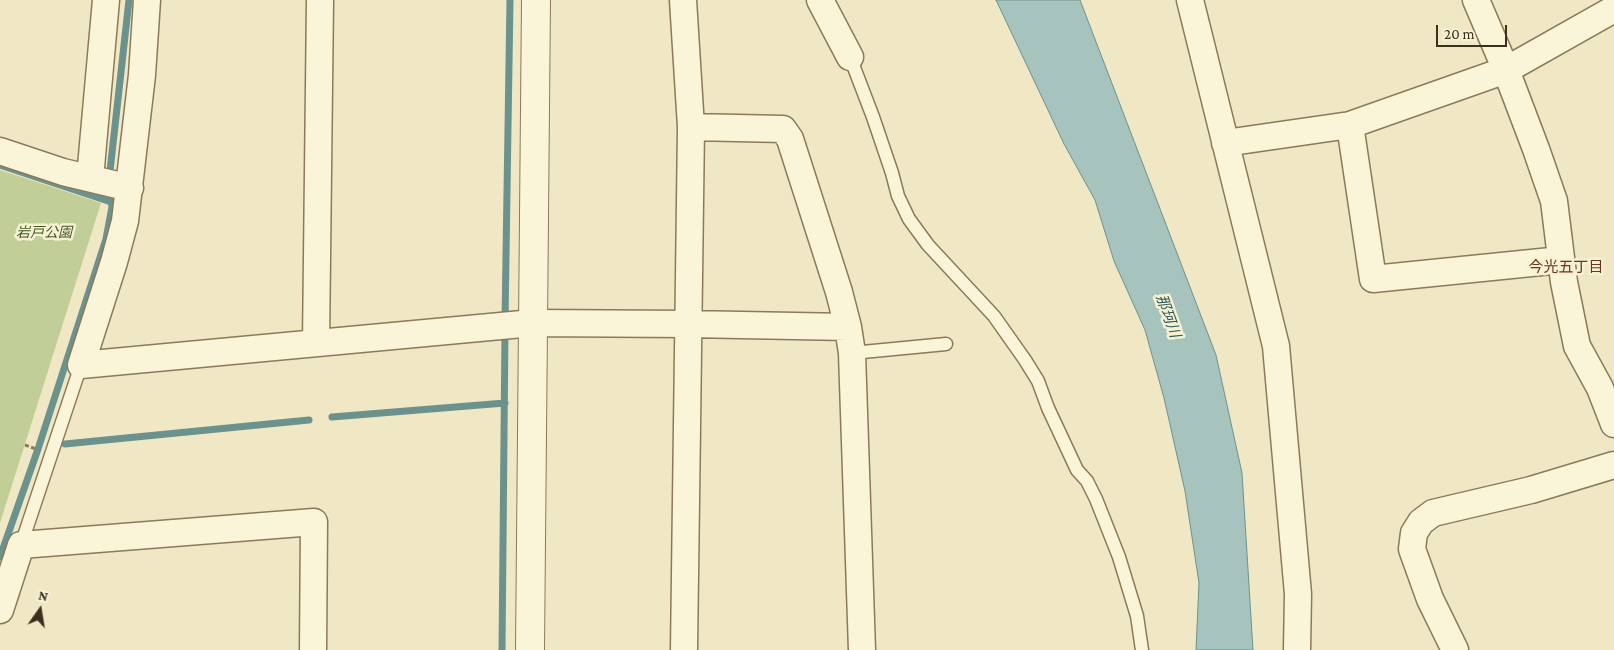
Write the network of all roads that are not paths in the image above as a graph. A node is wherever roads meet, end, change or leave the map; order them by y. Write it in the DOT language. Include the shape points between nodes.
graph roads {
  1 [pos="106,0"];
  2 [pos="147,0"];
  3 [pos="320,0"];
  4 [pos="536,0"];
  5 [pos="683,0"];
  6 [pos="820,0"];
  7 [pos="1190,0"];
  8 [pos="1476,0"];
  9 [pos="1614,8"];
  10 [pos="850,57"];
  11 [pos="1506,70"];
  12 [pos="1350,125"];
  13 [pos="691,127"];
  14 [pos="1225,143"];
  15 [pos="0,151"];
  16 [pos="90,178"];
  17 [pos="130,188"];
  18 [pos="1561,260"];
  19 [pos="533,323"];
  20 [pos="688,324"];
  21 [pos="848,327"];
  22 [pos="316,343"];
  23 [pos="946,344"];
  24 [pos="852,353"];
  25 [pos="81,365"];
  26 [pos="1607,384"];
  27 [pos="1614,424"];
  28 [pos="1614,465"];
  29 [pos="22,545"];
  30 [pos="0,610"];
  31 [pos="313,650"];
  32 [pos="530,650"];
  33 [pos="684,650"];
  34 [pos="862,650"];
  35 [pos="1142,650"];
  36 [pos="1297,650"];
  37 [pos="1455,650"];
  1 -- 16 [label="street"];
  2 -- 17 [label="street"];
  3 -- 22 [label="street"];
  4 -- 19 [label="street"];
  5 -- 13 [label="street"];
  6 -- 10 [label="street"];
  7 -- 14 [label="street"];
  8 -- 11 [label="street"];
  9 -- 11 [label="street"];
  10 -- 35 [label="lane" via="909,219 994,316 1026,360 1077,470 1096,499 1120,557 1137,616"];
  11 -- 12 [label="street"];
  11 -- 18 [label="street" via="1554,201"];
  12 -- 14 [label="street"];
  12 -- 18 [label="street" via="1373,279"];
  13 -- 20 [label="street"];
  13 -- 21 [label="street" via="783,129 790,138"];
  14 -- 36 [label="street" via="1276,346 1298,594"];
  15 -- 16 [label="street"];
  16 -- 17 [label="street"];
  17 -- 25 [label="street" via="114,262"];
  18 -- 26 [label="street" via="1577,346"];
  19 -- 20 [label="street"];
  19 -- 22 [label="street"];
  19 -- 32 [label="street"];
  20 -- 21 [label="street"];
  20 -- 33 [label="street"];
  21 -- 24 [label="street"];
  22 -- 25 [label="street"];
  23 -- 24 [label="lane"];
  24 -- 34 [label="street"];
  25 -- 29 [label="lane"];
  26 -- 27 [label="street"];
  28 -- 37 [label="street" via="1531,490 1433,513 1421,522 1414,533 1412,549 1430,599"];
  29 -- 30 [label="street"];
  29 -- 31 [label="street" via="314,522"];
}
